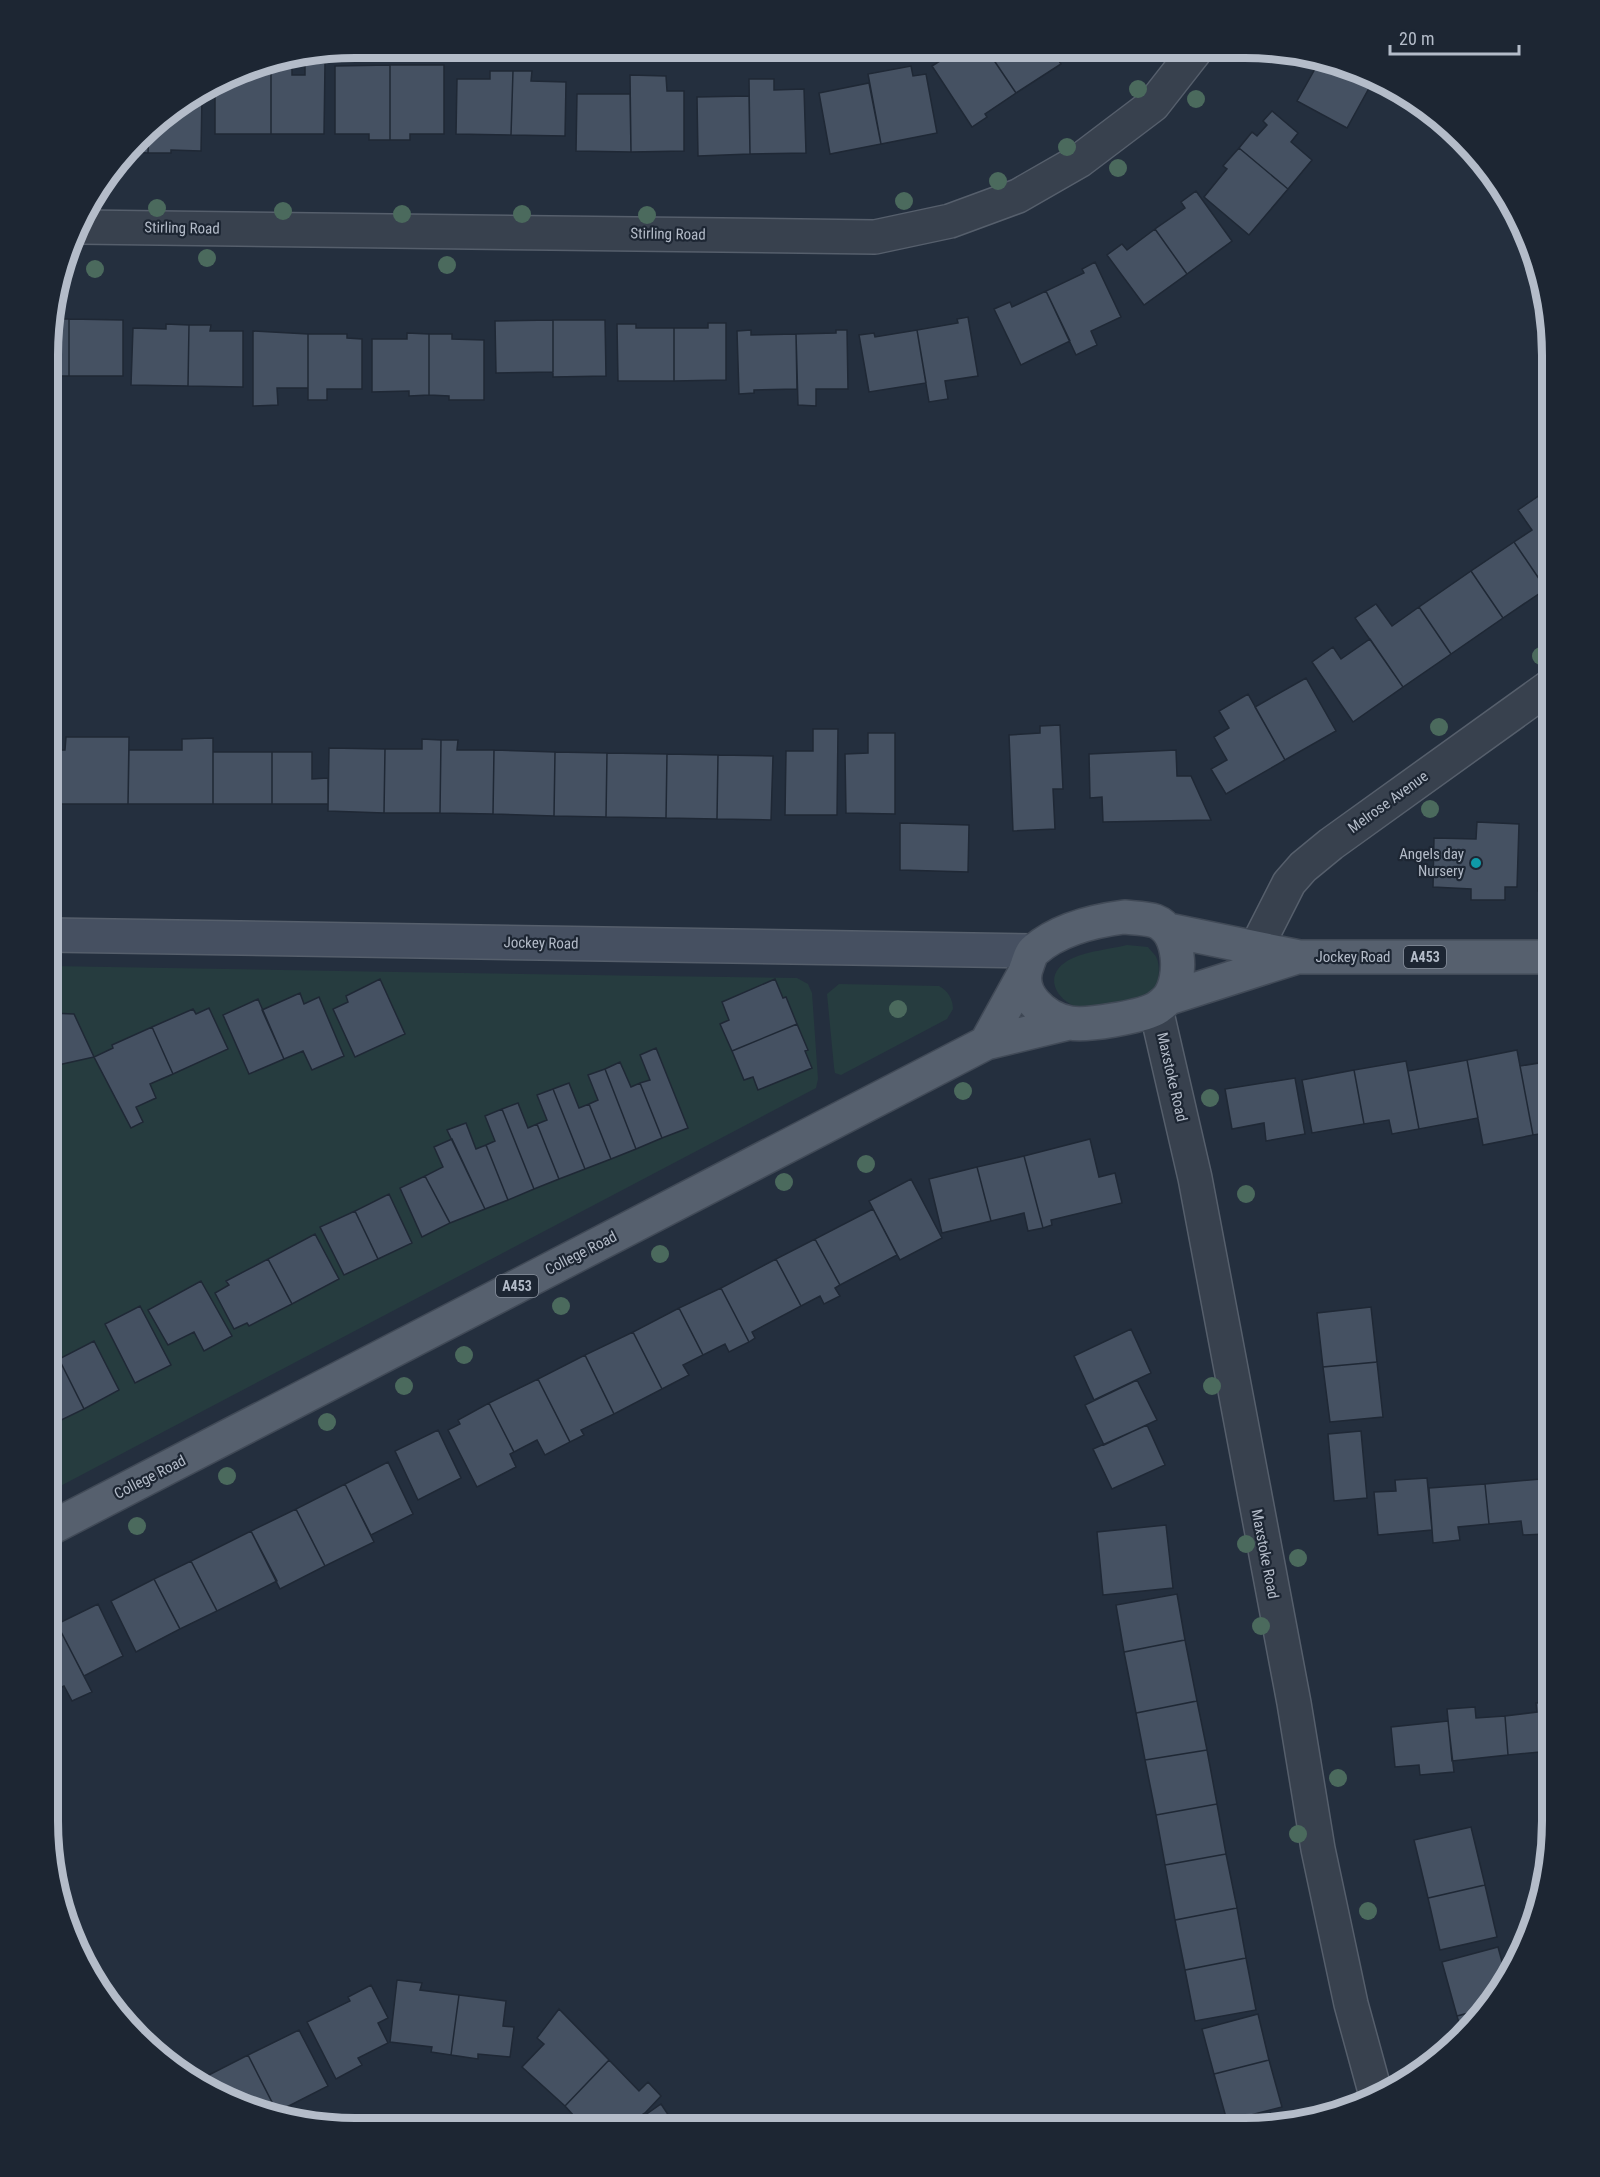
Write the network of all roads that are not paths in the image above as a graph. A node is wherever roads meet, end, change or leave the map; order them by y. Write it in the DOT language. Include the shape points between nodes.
graph roads {
  1 [pos="1190,58"];
  2 [pos="88,227"];
  3 [pos="1542,692"];
  4 [pos="1168,930"];
  5 [pos="58,935"];
  6 [pos="1256,948"];
  7 [pos="1299,957"];
  8 [pos="1542,957"];
  9 [pos="1028,962"];
  10 [pos="1162,1003"];
  11 [pos="1069,1023"];
  12 [pos="986,1043"];
  13 [pos="58,1524"];
  14 [pos="1374,2089"];
  1 -- 2 [label="street, Stirling Road" via="1153,105 1079,161 1018,196 950,221 875,237"];
  3 -- 6 [label="street, Melrose Avenue" via="1303,867 1289,883"];
  4 -- 6 [label="main road, Jockey Road / A453"];
  4 -- 9 [label="main road" via="1155,921 1124,917 1103,920 1060,933"];
  4 -- 10 [label="main road" via="1177,953 1178,975"];
  5 -- 9 [label="main road, Jockey Road"];
  6 -- 7 [label="main road, Jockey Road / A453"];
  7 -- 8 [label="main road, Jockey Road / A453"];
  7 -- 10 [label="main road, Jockey Road / A453"];
  9 -- 11 [label="main road" via="1027,994 1046,1013"];
  9 -- 12 [label="main road"];
  10 -- 11 [label="main road" via="1113,1020"];
  10 -- 14 [label="street, Maxstoke Road" via="1318,1849 1351,2004"];
  11 -- 12 [label="main road, College Road / A453"];
  12 -- 13 [label="main road, College Road / A453"];
}
